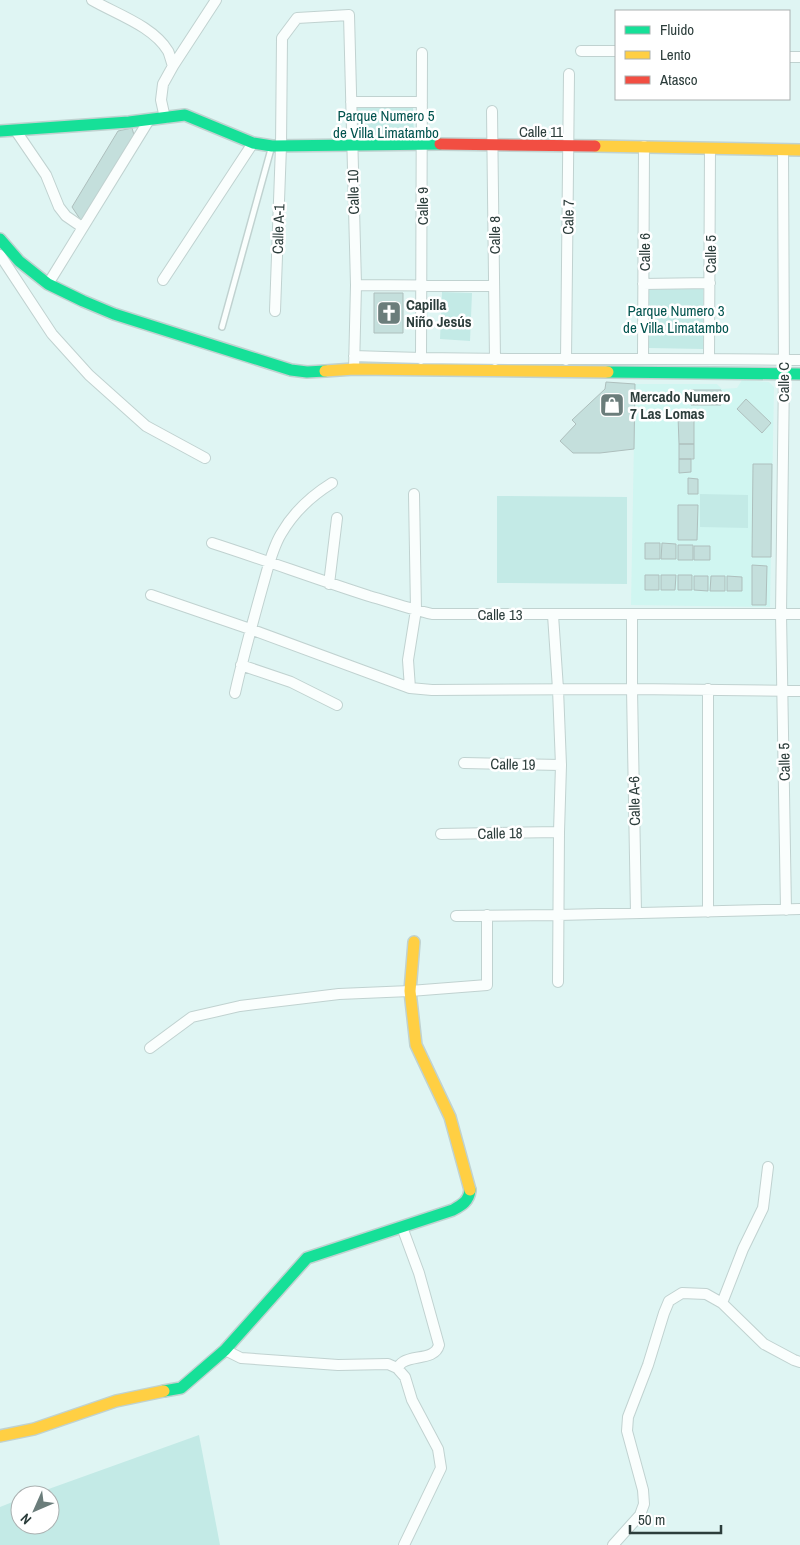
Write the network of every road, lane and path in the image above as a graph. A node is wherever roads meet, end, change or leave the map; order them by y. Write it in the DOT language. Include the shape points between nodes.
graph roads {
  1 [pos="92,0"];
  2 [pos="216,0"];
  3 [pos="349,15"];
  4 [pos="581,51"];
  5 [pos="615,52"];
  6 [pos="422,53"];
  7 [pos="173,66"];
  8 [pos="569,74"];
  9 [pos="351,102"];
  10 [pos="422,102"];
  11 [pos="492,111"];
  12 [pos="165,118"];
  13 [pos="149,120"];
  14 [pos="0,131"];
  15 [pos="16,131"];
  16 [pos="253,142"];
  17 [pos="422,144"];
  18 [pos="276,146"];
  19 [pos="352,146"];
  20 [pos="493,146"];
  21 [pos="569,146"];
  22 [pos="644,146"];
  23 [pos="710,148"];
  24 [pos="783,150"];
  25 [pos="800,150"];
  26 [pos="82,227"];
  27 [pos="0,239"];
  28 [pos="0,255"];
  29 [pos="163,280"];
  30 [pos="710,283"];
  31 [pos="48,284"];
  32 [pos="422,284"];
  33 [pos="644,284"];
  34 [pos="356,285"];
  35 [pos="494,286"];
  36 [pos="275,312"];
  37 [pos="222,327"];
  38 [pos="354,356"];
  39 [pos="421,358"];
  40 [pos="644,359"];
  41 [pos="709,359"];
  42 [pos="495,360"];
  43 [pos="566,360"];
  44 [pos="783,360"];
  45 [pos="800,360"];
  46 [pos="354,369"];
  47 [pos="784,374"];
  48 [pos="800,374"];
  49 [pos="205,458"];
  50 [pos="332,483"];
  51 [pos="414,494"];
  52 [pos="338,518"];
  53 [pos="212,544"];
  54 [pos="270,562"];
  55 [pos="329,584"];
  56 [pos="151,595"];
  57 [pos="416,610"];
  58 [pos="632,614"];
  59 [pos="781,614"];
  60 [pos="800,614"];
  61 [pos="553,615"];
  62 [pos="250,629"];
  63 [pos="242,665"];
  64 [pos="410,688"];
  65 [pos="632,688"];
  66 [pos="558,689"];
  67 [pos="708,690"];
  68 [pos="783,690"];
  69 [pos="800,691"];
  70 [pos="236,693"];
  71 [pos="337,705"];
  72 [pos="464,763"];
  73 [pos="561,765"];
  74 [pos="559,832"];
  75 [pos="441,834"];
  76 [pos="786,910"];
  77 [pos="800,910"];
  78 [pos="708,912"];
  79 [pos="636,913"];
  80 [pos="558,915"];
  81 [pos="456,916"];
  82 [pos="487,916"];
  83 [pos="414,942"];
  84 [pos="558,982"];
  85 [pos="410,991"];
  86 [pos="150,1048"];
  87 [pos="768,1166"];
  88 [pos="402,1227"];
  89 [pos="722,1303"];
  90 [pos="225,1350"];
  91 [pos="800,1362"];
  92 [pos="397,1368"];
  93 [pos="0,1436"];
  94 [pos="404,1545"];
  95 [pos="613,1545"];
  1 -- 7 [label="street" via="140,24 161,42"];
  2 -- 7 [label="street"];
  3 -- 9 [label="street, Calle 10"];
  3 -- 18 [label="street, Calle A-1" via="297,18 282,38"];
  4 -- 5 [label="street"];
  6 -- 10 [label="street, Calle 9"];
  7 -- 12 [label="street" via="163,84 161,100"];
  8 -- 21 [label="street, Cale 7"];
  9 -- 10 [label="street"];
  9 -- 19 [label="street, Calle 10"];
  10 -- 17 [label="street, Calle 9"];
  11 -- 20 [label="street, Calle 8"];
  12 -- 13 [label="street, Calle 11"];
  12 -- 16 [label="street, Calle 11" via="185,115"];
  13 -- 15 [label="street, Calle 11"];
  13 -- 26 [label="street"];
  14 -- 15 [label="street, Calle 11"];
  15 -- 26 [label="street" via="46,175 59,207"];
  16 -- 18 [label="street, Calle 11"];
  16 -- 29 [label="street"];
  17 -- 19 [label="street, Calle 11"];
  17 -- 20 [label="street, Calle 11"];
  17 -- 32 [label="street, Calle 9"];
  18 -- 19 [label="street, Calle 11"];
  18 -- 36 [label="street, Calle A-1"];
  18 -- 37 [label="lane"];
  19 -- 34 [label="street, Calle 10"];
  20 -- 21 [label="street, Calle 11"];
  20 -- 35 [label="street, Calle 8"];
  21 -- 22 [label="street, Calle 11"];
  21 -- 43 [label="street, Cale 7"];
  22 -- 23 [label="street, Calle 11"];
  22 -- 33 [label="street, Calle 6"];
  23 -- 24 [label="street, Calle 11"];
  23 -- 30 [label="street, Calle 5"];
  24 -- 25 [label="street, Calle 11"];
  24 -- 44 [label="street, Calle C"];
  26 -- 31 [label="street"];
  27 -- 31 [label="street" via="19,261"];
  28 -- 49 [label="street" via="52,334 89,375 146,426"];
  30 -- 33 [label="street"];
  30 -- 41 [label="street, Calle 5"];
  31 -- 46 [label="street" via="114,314 291,370"];
  32 -- 34 [label="street"];
  32 -- 35 [label="street"];
  32 -- 39 [label="street, Calle 9"];
  33 -- 40 [label="street, Calle 6"];
  34 -- 38 [label="street, Calle 10"];
  35 -- 42 [label="street, Calle 8"];
  38 -- 39 [label="street"];
  38 -- 46 [label="street, Calle 10"];
  39 -- 42 [label="street"];
  40 -- 41 [label="street"];
  40 -- 43 [label="street"];
  41 -- 44 [label="street"];
  42 -- 43 [label="street"];
  44 -- 45 [label="street"];
  44 -- 47 [label="street, Calle C"];
  46 -- 47 [label="street"];
  47 -- 48 [label="street"];
  47 -- 59 [label="street, Calle C"];
  50 -- 54 [label="street" via="309,499 291,519 280,535"];
  51 -- 57 [label="street"];
  52 -- 55 [label="street"];
  53 -- 54 [label="street, Calle 13"];
  54 -- 55 [label="street, Calle 13"];
  54 -- 62 [label="street"];
  55 -- 57 [label="street, Calle 13"];
  56 -- 62 [label="street"];
  57 -- 61 [label="street, Calle 13" via="432,614"];
  57 -- 64 [label="street" via="408,660"];
  58 -- 59 [label="street, Calle 13"];
  58 -- 61 [label="street, Calle 13"];
  58 -- 65 [label="street, Calle A-6"];
  59 -- 60 [label="street, Calle 13"];
  59 -- 68 [label="street, Calle 5"];
  61 -- 66 [label="street"];
  62 -- 63 [label="street"];
  62 -- 64 [label="street"];
  63 -- 70 [label="street"];
  63 -- 71 [label="street" via="292,682"];
  64 -- 66 [label="street"];
  65 -- 66 [label="street"];
  65 -- 67 [label="street"];
  65 -- 79 [label="street, Calle A-6"];
  66 -- 73 [label="street"];
  67 -- 68 [label="street"];
  67 -- 78 [label="street"];
  68 -- 69 [label="street"];
  68 -- 76 [label="street, Calle 5"];
  72 -- 73 [label="street, Calle 19"];
  73 -- 74 [label="street"];
  74 -- 75 [label="street, Calle 18"];
  74 -- 80 [label="street"];
  76 -- 77 [label="street"];
  76 -- 78 [label="street"];
  78 -- 79 [label="street"];
  79 -- 80 [label="street"];
  80 -- 82 [label="street"];
  80 -- 84 [label="street"];
  81 -- 82 [label="street"];
  82 -- 85 [label="street" via="487,985"];
  83 -- 85 [label="street"];
  85 -- 86 [label="street" via="339,994 240,1006 192,1017"];
  85 -- 88 [label="street" via="416,1045 450,1117 470,1195 453,1210"];
  87 -- 89 [label="street" via="763,1208"];
  88 -- 90 [label="street" via="307,1258"];
  88 -- 92 [label="street" via="439,1345 433,1354 404,1362"];
  89 -- 91 [label="street" via="764,1344"];
  89 -- 95 [label="street" via="706,1294 682,1293 669,1301 628,1417 627,1431 644,1504 640,1515"];
  90 -- 92 [label="street" via="241,1358 338,1365 388,1364"];
  90 -- 93 [label="street" via="181,1388 116,1400 34,1429"];
  92 -- 94 [label="street" via="405,1377 412,1400 438,1449 441,1468"];
}
